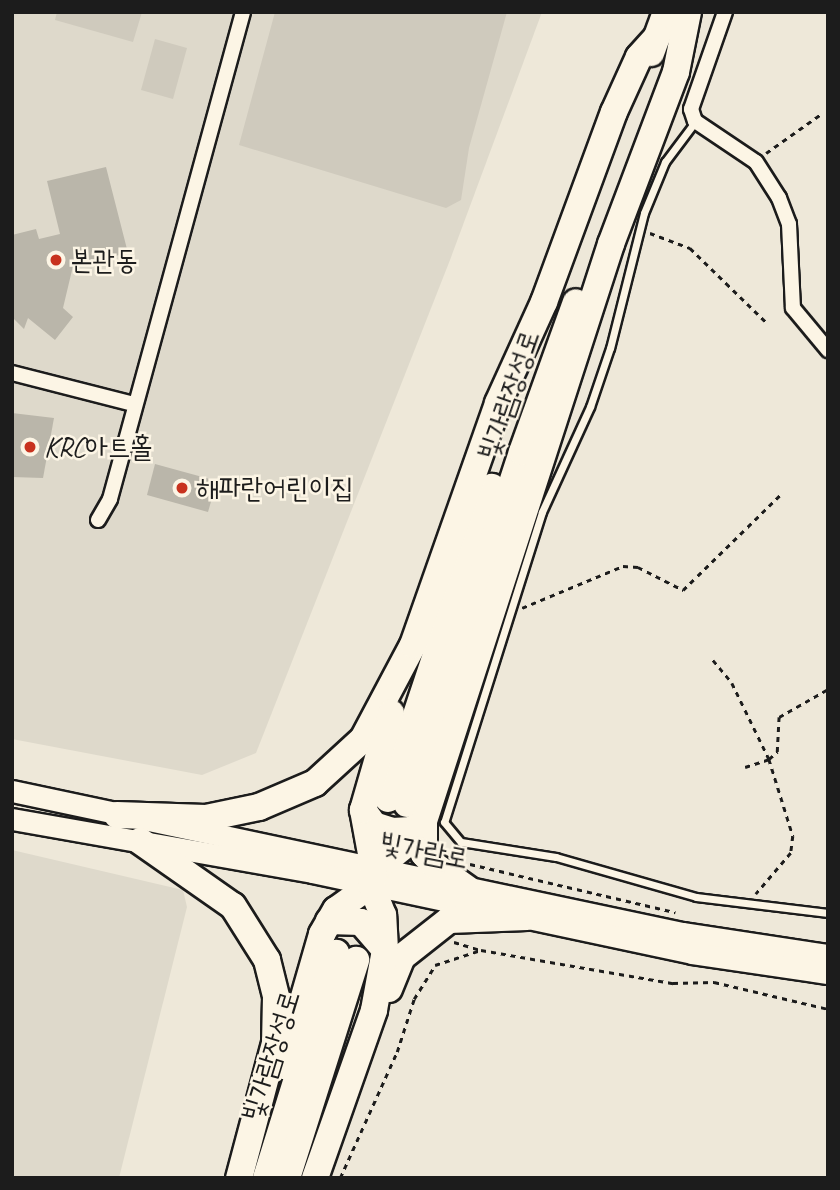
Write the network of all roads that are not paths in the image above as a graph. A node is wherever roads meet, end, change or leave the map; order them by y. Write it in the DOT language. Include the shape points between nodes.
graph roads {
  1 [pos="243,12"];
  2 [pos="687,12"];
  3 [pos="725,12"];
  4 [pos="662,24"];
  5 [pos="695,121"];
  6 [pos="828,350"];
  7 [pos="12,373"];
  8 [pos="134,404"];
  9 [pos="98,520"];
  10 [pos="413,645"];
  11 [pos="12,791"];
  12 [pos="406,808"];
  13 [pos="363,810"];
  14 [pos="117,815"];
  15 [pos="12,819"];
  16 [pos="140,841"];
  17 [pos="372,878"];
  18 [pos="468,888"];
  19 [pos="828,914"];
  20 [pos="527,917"];
  21 [pos="330,921"];
  22 [pos="385,950"];
  23 [pos="828,954"];
  24 [pos="828,973"];
  25 [pos="374,1010"];
  26 [pos="254,1131"];
  27 [pos="239,1178"];
  28 [pos="266,1178"];
  29 [pos="287,1178"];
  30 [pos="315,1178"];
  1 -- 8 [label="street"];
  2 -- 12 [label="highway" via="676,72"];
  3 -- 5 [label="street" via="694,92"];
  4 -- 10 [label="highway" via="639,57 614,112 544,302 498,403"];
  4 -- 12 [label="highway, 빛가람장성로" via="549,321"];
  5 -- 6 [label="street" via="755,162 779,198 789,224 793,308"];
  5 -- 19 [label="lane" via="665,162 640,229 610,348 590,407 542,512 444,822 461,842 556,857 696,897"];
  7 -- 8 [label="street"];
  8 -- 9 [label="street" via="110,499"];
  10 -- 13 [label="highway"];
  10 -- 14 [label="highway" via="354,751 315,783 259,807 206,818"];
  11 -- 14 [label="main road, 빛가람로"];
  12 -- 13 [label="highway" via="412,830 392,831 374,825"];
  12 -- 17 [label="highway" via="408,843"];
  12 -- 18 [label="highway" via="433,865"];
  13 -- 17 [label="highway"];
  14 -- 17 [label="main road, 빛가람로"];
  15 -- 16 [label="main road, 빛가람로"];
  16 -- 17 [label="main road, 빛가람로"];
  16 -- 26 [label="highway" via="233,906 267,960 277,1022"];
  17 -- 18 [label="main road, 빛가람로"];
  17 -- 20 [label="main road, 빛가람로"];
  17 -- 21 [label="highway"];
  17 -- 22 [label="highway" via="383,915"];
  18 -- 23 [label="main road, 빛가람로" via="682,933"];
  20 -- 24 [label="main road, 빛가람로" via="692,953"];
  20 -- 25 [label="highway" via="449,920 402,957 384,999"];
  21 -- 22 [label="highway" via="360,922"];
  21 -- 26 [label="highway" via="315,951 289,1056"];
  22 -- 25 [label="highway"];
  25 -- 30 [label="highway"];
  26 -- 27 [label="highway"];
  28 -- 29 [label="highway, 빛가람장성로" via="346,956"];
}
